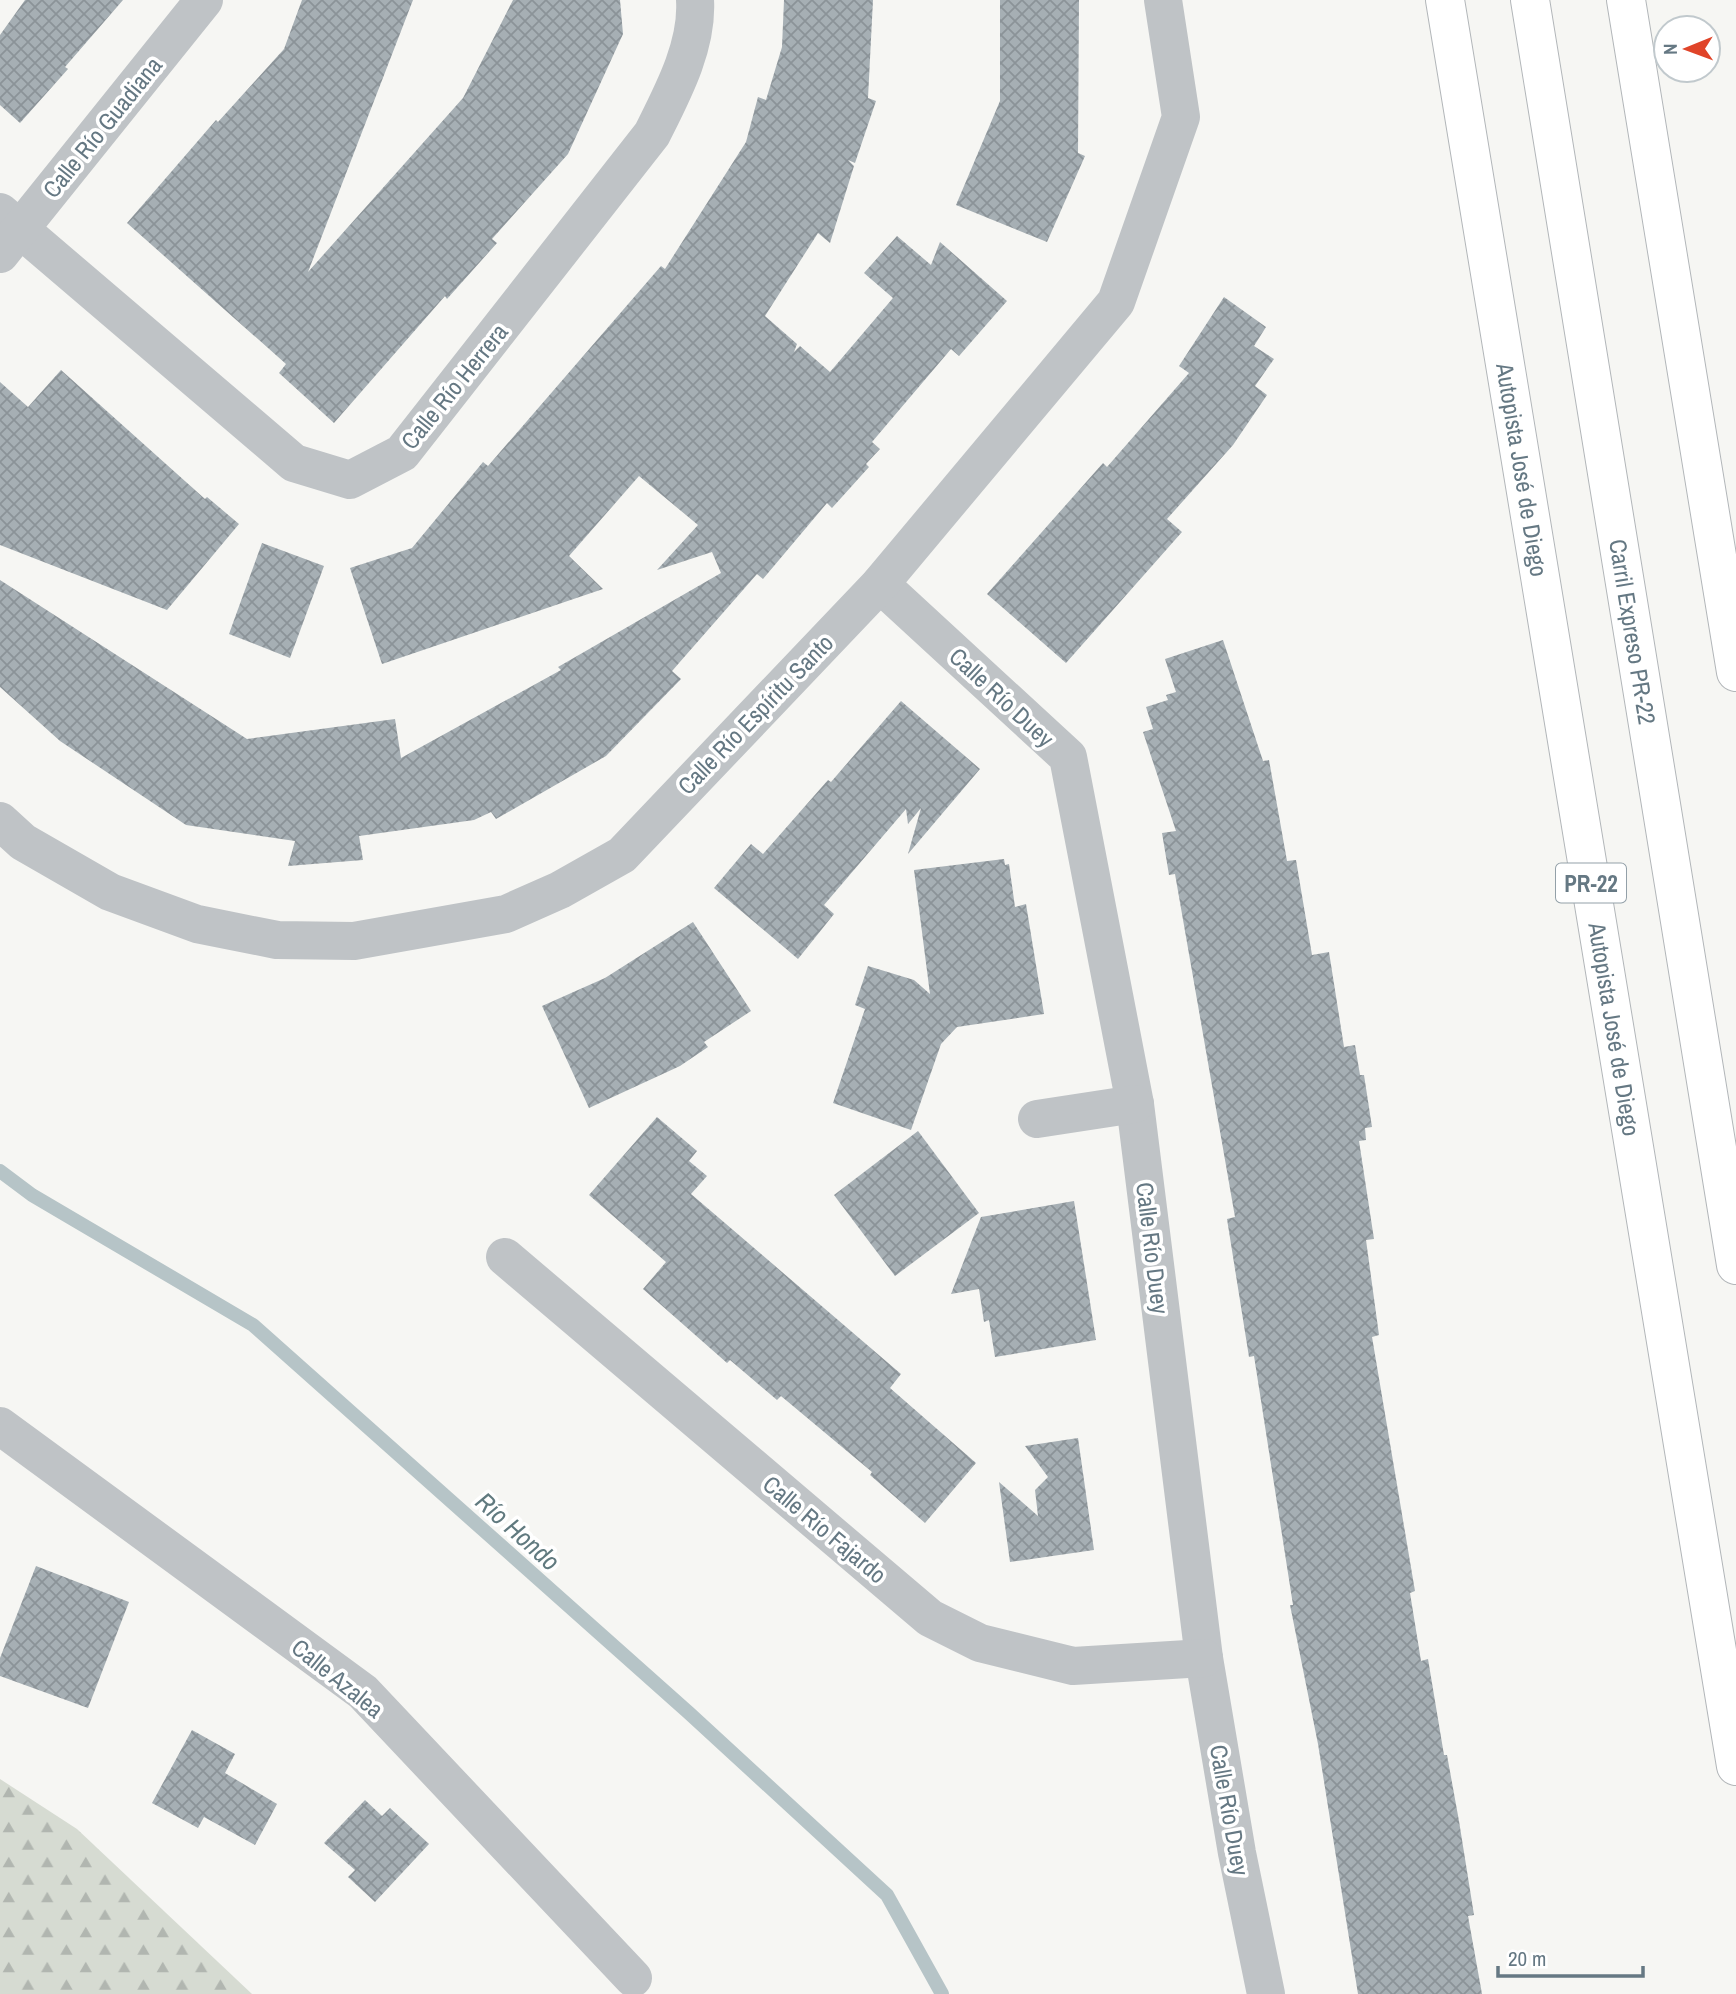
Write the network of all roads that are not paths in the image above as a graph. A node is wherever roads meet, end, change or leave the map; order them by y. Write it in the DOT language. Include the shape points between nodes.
graph roads {
  1 [pos="204,0"];
  2 [pos="695,0"];
  3 [pos="1163,0"];
  4 [pos="1446,0"];
  5 [pos="1530,0"];
  6 [pos="1626,0"];
  7 [pos="6,232"];
  8 [pos="880,584"];
  9 [pos="1736,672"];
  10 [pos="0,821"];
  11 [pos="1135,1104"];
  12 [pos="1037,1119"];
  13 [pos="505,1257"];
  14 [pos="1736,1265"];
  15 [pos="0,1426"];
  16 [pos="1204,1658"];
  17 [pos="1736,1766"];
  18 [pos="633,1978"];
  19 [pos="1266,1994"];
  1 -- 7 [label="street, Calle Río Guadiana"];
  2 -- 7 [label="street, Calle Río Herrera" via="680,76 652,134 402,453 350,480 294,463"];
  3 -- 8 [label="street, Calle Río Espíritu Santo" via="1181,117 1116,302"];
  4 -- 17 [label="highway, Autopista José de Diego / PR-22"];
  5 -- 14 [label="highway, Carril Expreso PR-22"];
  6 -- 9 [label="highway"];
  8 -- 10 [label="street, Calle Río Espíritu Santo" via="622,855 506,914 354,941 276,940 197,924 110,892 23,842"];
  8 -- 11 [label="street, Calle Río Duey" via="1068,757"];
  11 -- 12 [label="street"];
  11 -- 16 [label="street, Calle Río Duey"];
  13 -- 16 [label="street, Calle Río Fajardo" via="930,1618 980,1643 1073,1665"];
  15 -- 18 [label="street, Calle Azalea" via="363,1692"];
  16 -- 19 [label="street, Calle Río Duey"];
}
